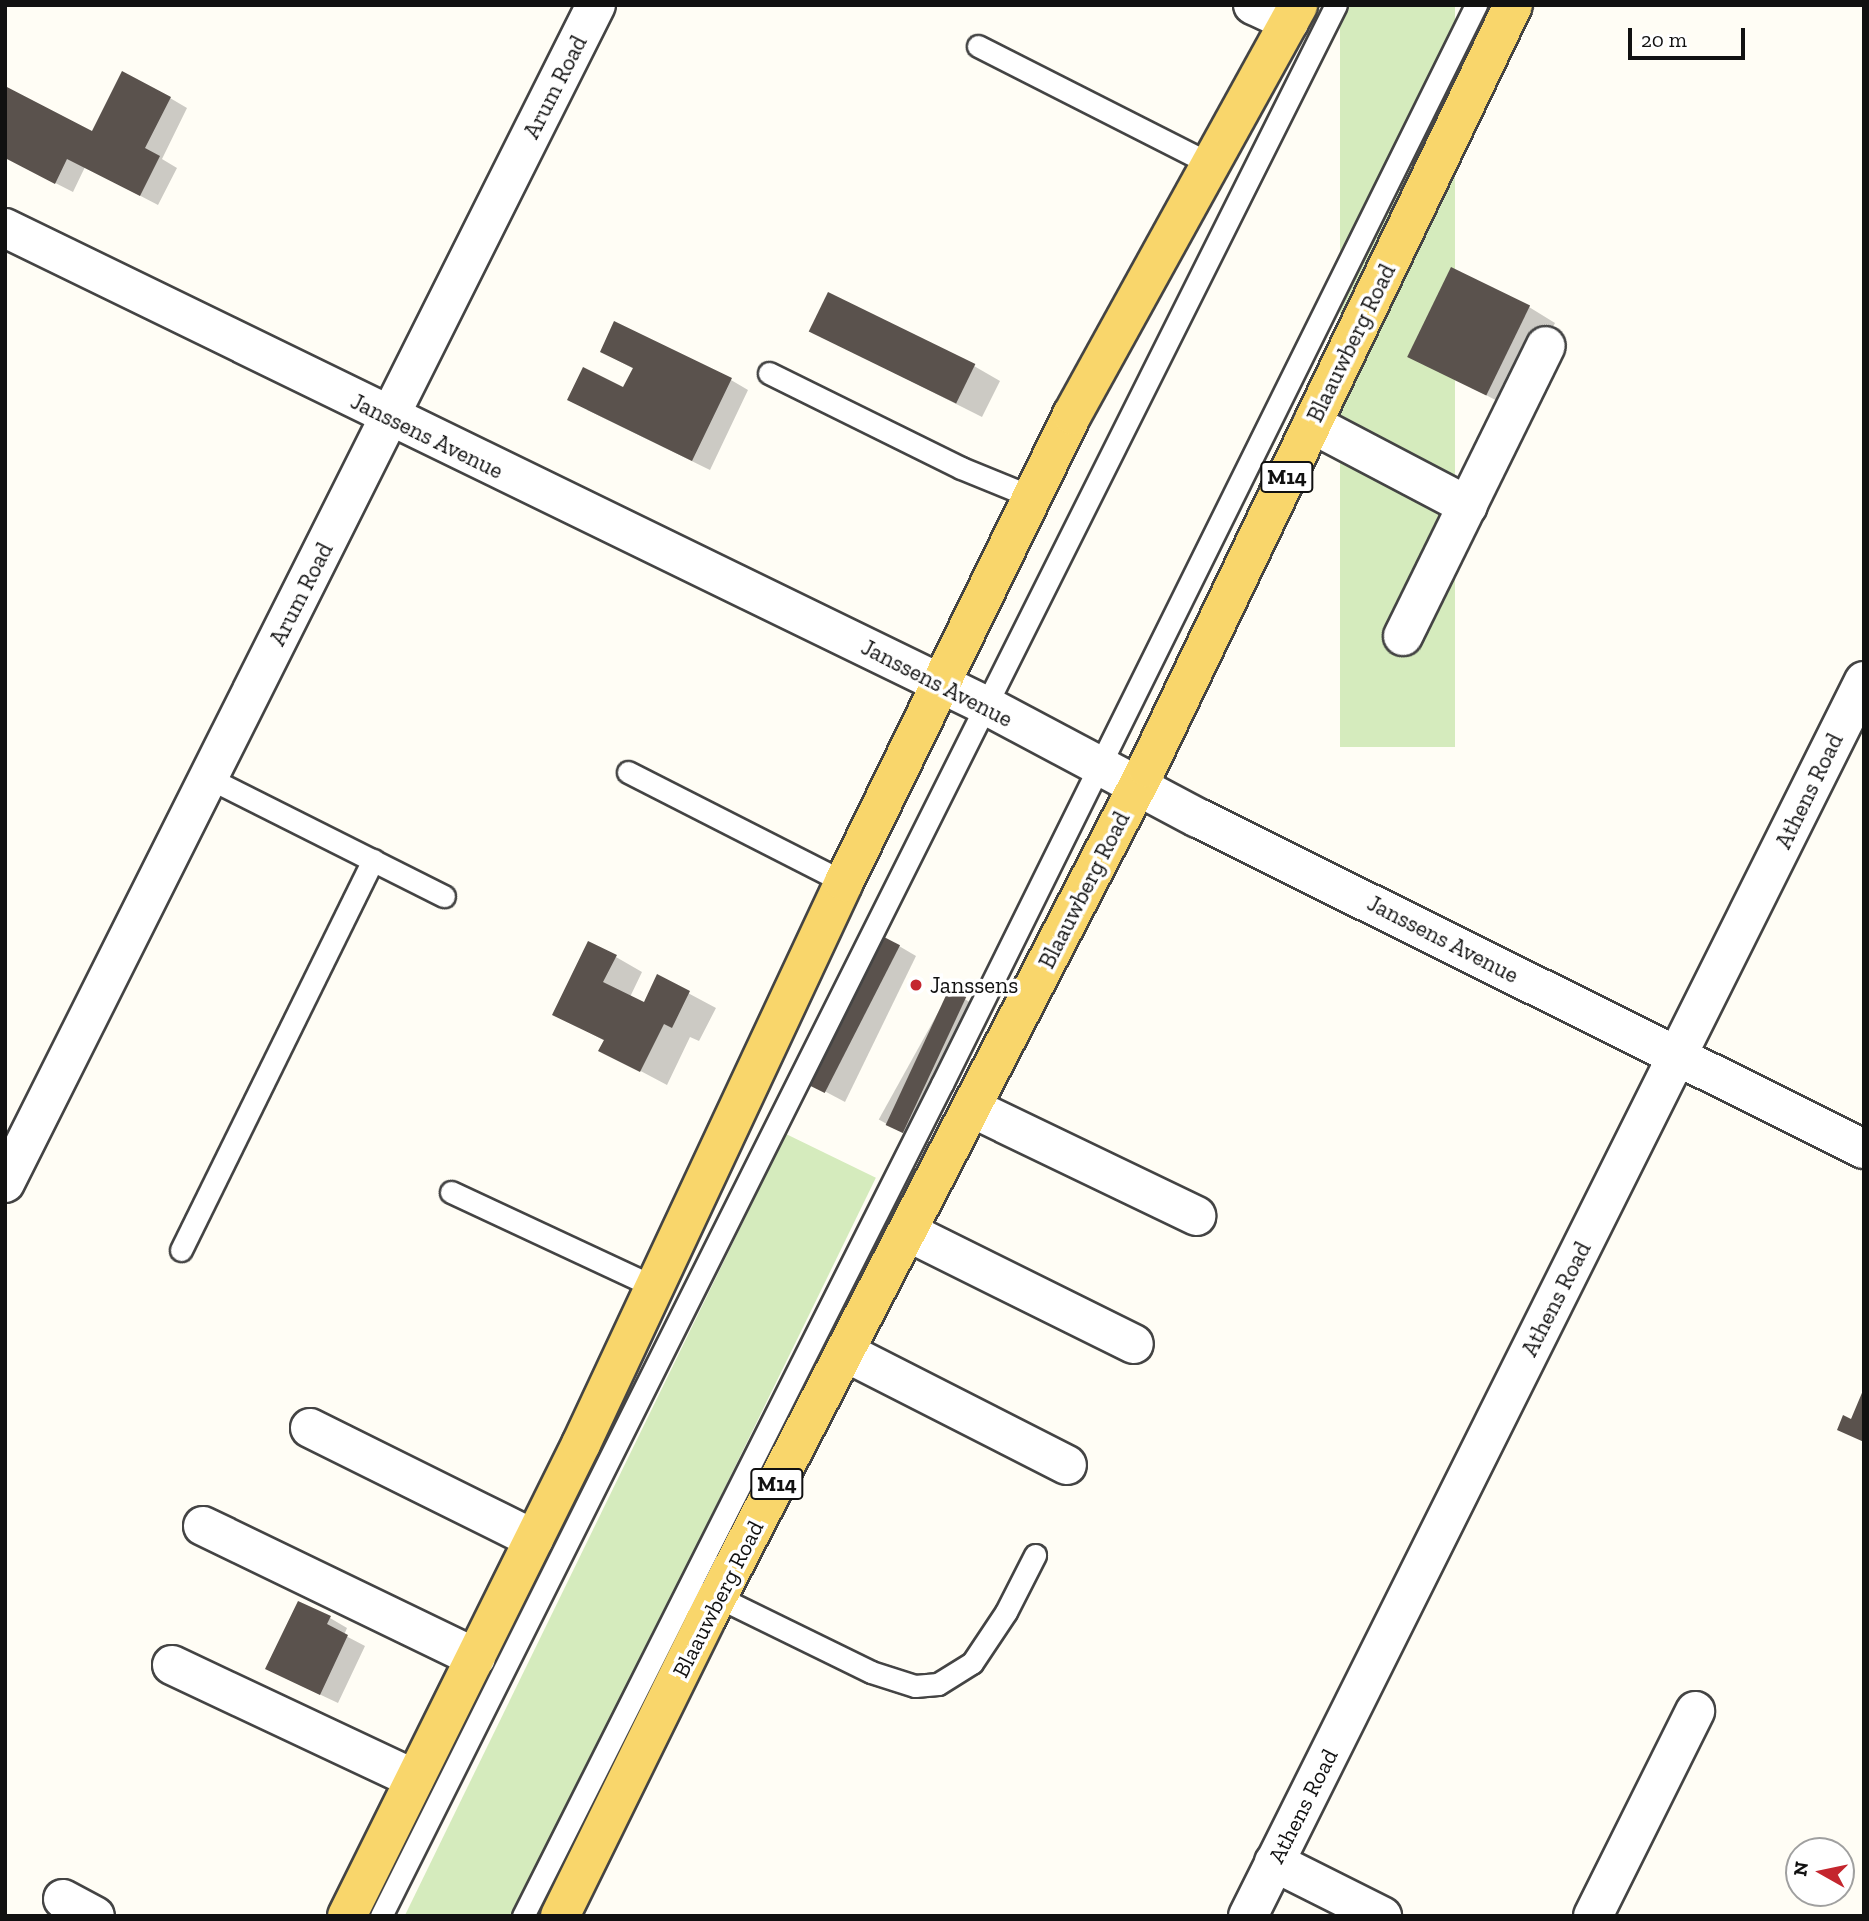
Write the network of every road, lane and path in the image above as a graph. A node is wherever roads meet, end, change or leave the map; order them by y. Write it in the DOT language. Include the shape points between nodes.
graph roads {
  1 [pos="596,5"];
  2 [pos="1253,5"];
  3 [pos="1336,5"];
  4 [pos="1476,5"];
  5 [pos="1513,5"];
  6 [pos="1293,14"];
  7 [pos="978,46"];
  8 [pos="1211,164"];
  9 [pos="5,228"];
  10 [pos="1546,346"];
  11 [pos="768,373"];
  12 [pos="390,418"];
  13 [pos="1312,424"];
  14 [pos="1032,497"];
  15 [pos="1468,506"];
  16 [pos="1403,636"];
  17 [pos="1864,681"];
  18 [pos="941,683"];
  19 [pos="987,706"];
  20 [pos="1097,765"];
  21 [pos="628,772"];
  22 [pos="209,778"];
  23 [pos="1137,787"];
  24 [pos="373,860"];
  25 [pos="844,882"];
  26 [pos="444,896"];
  27 [pos="1676,1058"];
  28 [pos="972,1108"];
  29 [pos="1864,1149"];
  30 [pos="5,1183"];
  31 [pos="451,1192"];
  32 [pos="1196,1216"];
  33 [pos="908,1232"];
  34 [pos="181,1250"];
  35 [pos="655,1287"];
  36 [pos="1135,1344"];
  37 [pos="845,1352"];
  38 [pos="310,1427"];
  39 [pos="1067,1465"];
  40 [pos="203,1527"];
  41 [pos="534,1539"];
  42 [pos="1035,1555"];
  43 [pos="718,1597"];
  44 [pos="476,1658"];
  45 [pos="173,1665"];
  46 [pos="1695,1712"];
  47 [pos="414,1779"];
  48 [pos="1274,1862"];
  49 [pos="347,1916"];
  50 [pos="381,1916"];
  51 [pos="523,1916"];
  52 [pos="561,1916"];
  53 [pos="1248,1916"];
  54 [pos="1382,1916"];
  55 [pos="1592,1916"];
  1 -- 12 [label="street, Arum Road"];
  2 -- 6 [label="street"];
  3 -- 19 [label="lane"];
  4 -- 20 [label="lane"];
  5 -- 13 [label="main road, Blaauwberg Road / M14"];
  6 -- 8 [label="main road"];
  7 -- 8 [label="lane"];
  8 -- 14 [label="main road"];
  9 -- 12 [label="street, Janssens Avenue"];
  10 -- 15 [label="street"];
  11 -- 14 [label="lane" via="961,468"];
  12 -- 18 [label="street, Janssens Avenue"];
  12 -- 22 [label="street, Arum Road"];
  13 -- 15 [label="street"];
  13 -- 23 [label="main road, Blaauwberg Road / M14"];
  14 -- 18 [label="main road"];
  15 -- 16 [label="street"];
  17 -- 27 [label="street, Athens Road"];
  18 -- 19 [label="street, Janssens Avenue"];
  18 -- 25 [label="main road"];
  19 -- 20 [label="street, Janssens Avenue"];
  19 -- 50 [label="lane"];
  20 -- 23 [label="street, Janssens Avenue"];
  20 -- 51 [label="lane" via="942,1084"];
  21 -- 25 [label="lane"];
  22 -- 24 [label="lane"];
  22 -- 30 [label="street, Arum Road"];
  23 -- 27 [label="street, Janssens Avenue"];
  23 -- 28 [label="main road, Blaauwberg Road / M14"];
  24 -- 26 [label="lane"];
  24 -- 34 [label="lane"];
  25 -- 35 [label="main road"];
  27 -- 29 [label="street, Janssens Avenue"];
  27 -- 48 [label="street, Athens Road"];
  28 -- 32 [label="street"];
  28 -- 33 [label="main road, Blaauwberg Road / M14"];
  31 -- 35 [label="lane"];
  33 -- 36 [label="street"];
  33 -- 37 [label="main road, Blaauwberg Road / M14"];
  35 -- 41 [label="main road"];
  37 -- 39 [label="street"];
  37 -- 43 [label="main road, Blaauwberg Road / M14"];
  38 -- 41 [label="street"];
  40 -- 44 [label="street"];
  41 -- 44 [label="main road"];
  42 -- 43 [label="lane" via="1006,1612 972,1663 938,1684 915,1686 871,1672"];
  43 -- 52 [label="main road, Blaauwberg Road / M14"];
  44 -- 47 [label="main road"];
  45 -- 47 [label="street"];
  46 -- 55 [label="street"];
  47 -- 49 [label="main road"];
  48 -- 53 [label="street, Athens Road"];
  48 -- 54 [label="street"];
}
